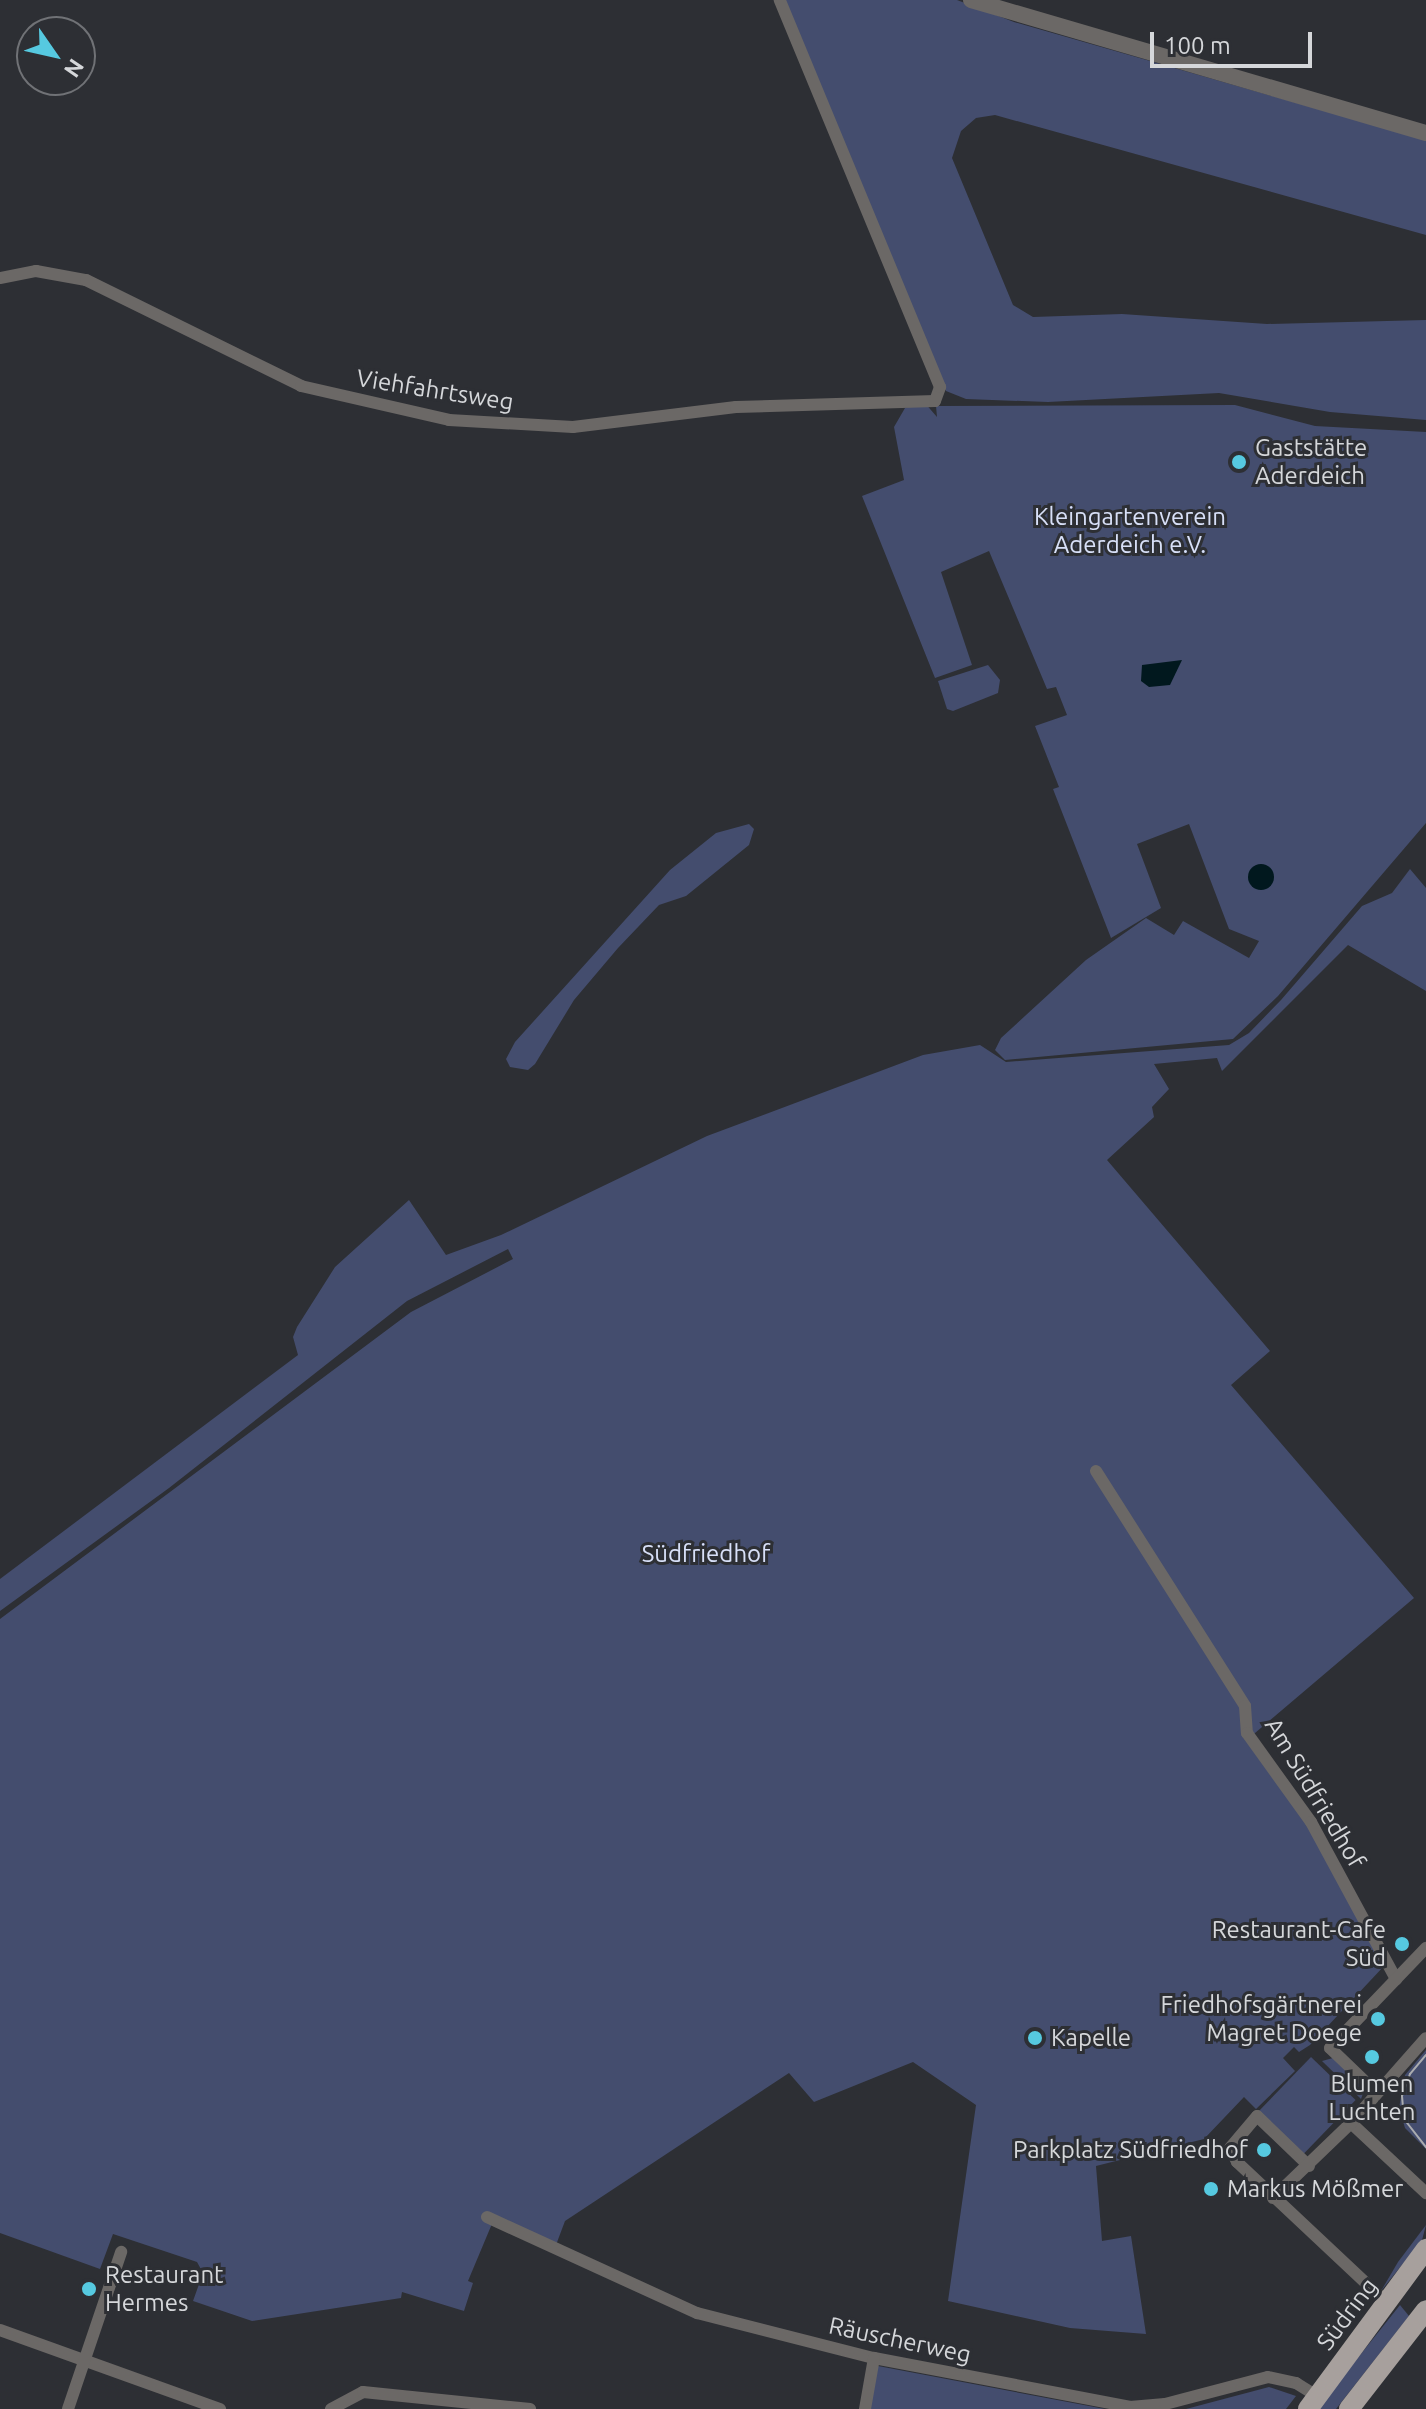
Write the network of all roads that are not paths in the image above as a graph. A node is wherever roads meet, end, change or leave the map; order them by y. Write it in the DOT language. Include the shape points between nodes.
graph roads {
  1 [pos="780,0"];
  2 [pos="971,0"];
  3 [pos="1426,133"];
  4 [pos="0,278"];
  5 [pos="1096,1471"];
  6 [pos="1426,1948"];
  7 [pos="1396,1979"];
  8 [pos="1426,2038"];
  9 [pos="1375,2091"];
  10 [pos="1351,2123"];
  11 [pos="1309,2166"];
  12 [pos="1426,2193"];
  13 [pos="1273,2198"];
  14 [pos="487,2217"];
  15 [pos="121,2252"];
  16 [pos="1421,2258"];
  17 [pos="1388,2304"];
  18 [pos="1426,2310"];
  19 [pos="0,2330"];
  20 [pos="874,2358"];
  21 [pos="85,2360"];
  22 [pos="1313,2403"];
  23 [pos="68,2409"];
  24 [pos="220,2409"];
  25 [pos="331,2409"];
  26 [pos="530,2409"];
  27 [pos="865,2409"];
  28 [pos="1349,2409"];
  1 -- 4 [label="street, Viehfahrtsweg" via="940,387 937,400 693,410 573,427 449,420 301,386 86,280 36,271"];
  2 -- 3 [label="street"];
  5 -- 7 [label="street, Am Südfriedhof" via="1245,1706 1252,1741 1311,1822"];
  6 -- 7 [label="street"];
  7 -- 9 [label="street" via="1330,2048"];
  8 -- 9 [label="street"];
  9 -- 10 [label="street"];
  10 -- 11 [label="street"];
  10 -- 12 [label="street"];
  11 -- 13 [label="street"];
  11 -- 13 [label="street" via="1257,2116 1230,2153"];
  13 -- 17 [label="street"];
  14 -- 20 [label="street, Räuscherweg" via="697,2313"];
  15 -- 21 [label="street"];
  16 -- 17 [label="main road, Südring"];
  16 -- 18 [label="main road" via="1405,2305"];
  17 -- 22 [label="main road, Südring"];
  18 -- 28 [label="main road"];
  19 -- 21 [label="street"];
  20 -- 22 [label="street, Räuscherweg" via="1130,2407 1165,2404 1268,2377 1290,2381"];
  20 -- 27 [label="street"];
  21 -- 23 [label="street"];
  21 -- 24 [label="street"];
  25 -- 26 [label="street" via="363,2392"];
}
